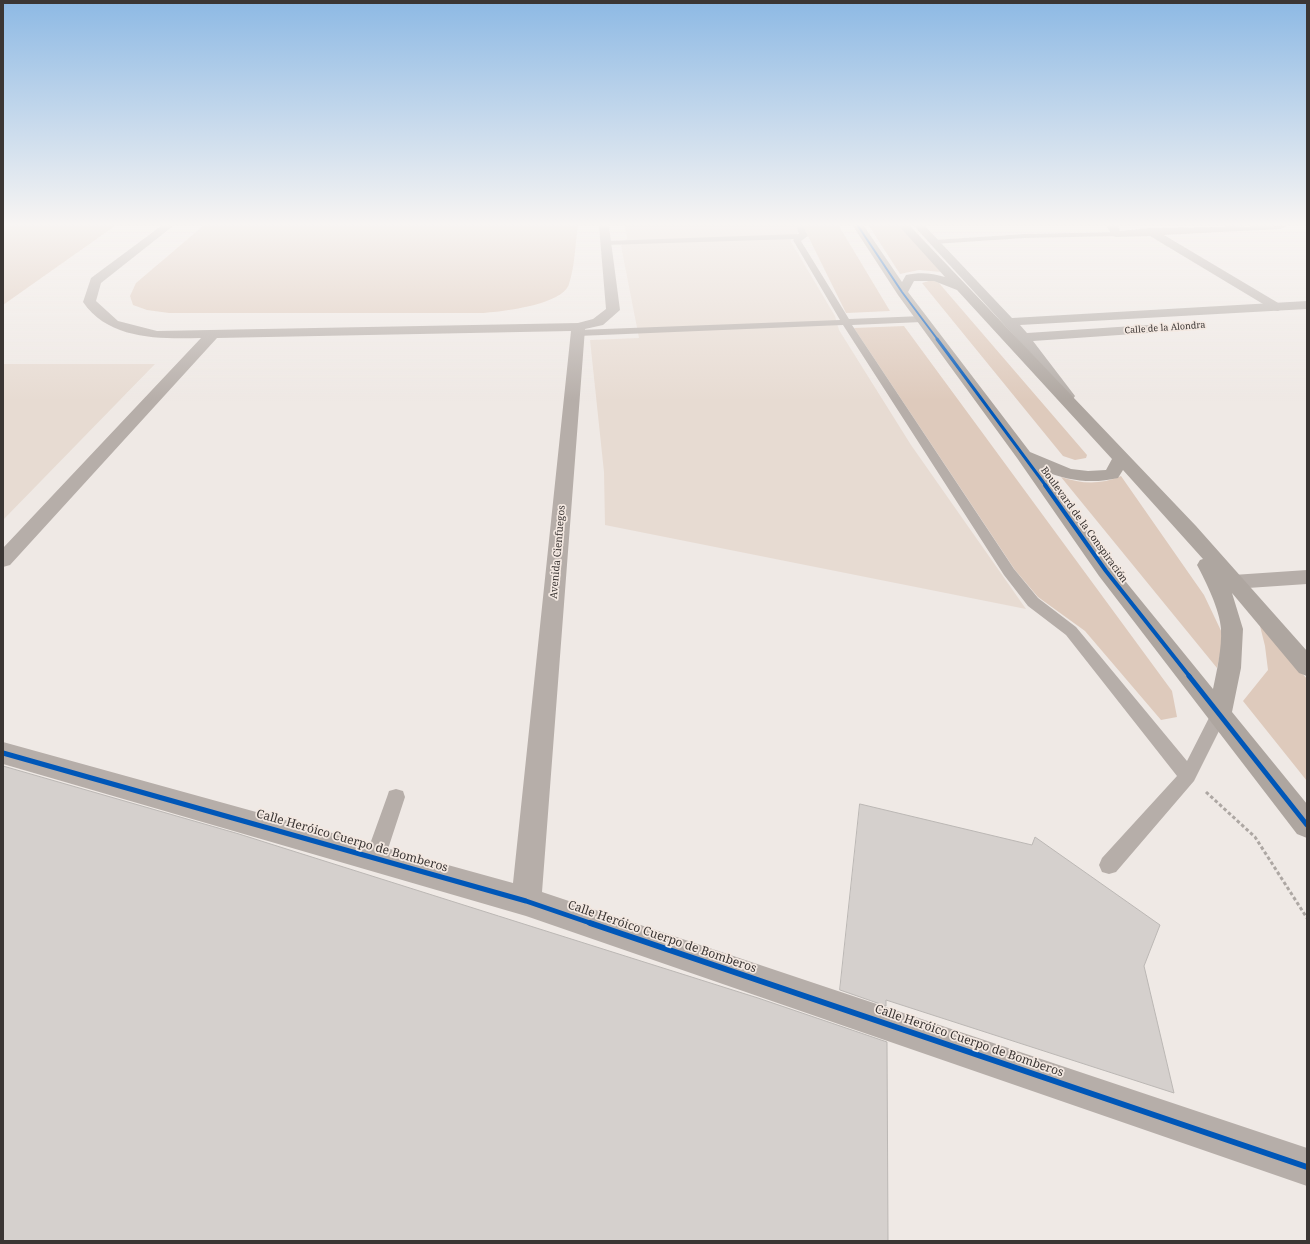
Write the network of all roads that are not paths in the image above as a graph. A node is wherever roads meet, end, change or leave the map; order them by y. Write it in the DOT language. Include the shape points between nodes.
graph roads {
  1 [pos="94,284"];
  2 [pos="610,284"];
  3 [pos="823,284"];
  4 [pos="897,284"];
  5 [pos="907,284"];
  6 [pos="953,284"];
  7 [pos="973,284"];
  8 [pos="1239,284"];
  9 [pos="958,286"];
  10 [pos="902,292"];
  11 [pos="1307,305"];
  12 [pos="1278,307"];
  13 [pos="1230,309"];
  14 [pos="922,319"];
  15 [pos="845,321"];
  16 [pos="1009,322"];
  17 [pos="1251,323"];
  18 [pos="1165,328"];
  19 [pos="578,330"];
  20 [pos="212,334"];
  21 [pos="1023,337"];
  22 [pos="1087,423"];
  23 [pos="1023,454"];
  24 [pos="1121,459"];
  25 [pos="1189,530"];
  26 [pos="3,560"];
  27 [pos="1307,577"];
  28 [pos="1233,582"];
  29 [pos="1307,667"];
  30 [pos="1220,714"];
  31 [pos="3,752"];
  32 [pos="1188,776"];
  33 [pos="396,797"];
  34 [pos="1307,825"];
  35 [pos="375,858"];
  36 [pos="1109,865"];
  37 [pos="526,901"];
  38 [pos="1307,1167"];
  1 -- 20 [label="street" via="89,302 113,324 157,335"];
  2 -- 19 [label="street" via="613,310 598,322"];
  3 -- 15 [label="lane"];
  4 -- 10 [label="main road, Boulevard de la Conspiración"];
  5 -- 10 [label="main road"];
  6 -- 9 [label="main road"];
  7 -- 16 [label="street"];
  8 -- 12 [label="street"];
  9 -- 22 [label="main road"];
  10 -- 14 [label="main road, Boulevard de la Conspiración"];
  11 -- 12 [label="street, Calle de la Alondra"];
  12 -- 13 [label="street, Calle de la Alondra"];
  13 -- 16 [label="street, Calle de la Alondra"];
  13 -- 17 [label="street"];
  14 -- 15 [label="lane"];
  14 -- 23 [label="main road, Boulevard de la Conspiración"];
  15 -- 19 [label="lane"];
  15 -- 32 [label="lane" via="1010,572 1033,602 1071,631"];
  16 -- 21 [label="street"];
  18 -- 21 [label="street, Calle de la Alondra"];
  19 -- 20 [label="street"];
  19 -- 37 [label="street, Avenida Cienfuegos"];
  20 -- 26 [label="street"];
  21 -- 22 [label="street"];
  22 -- 24 [label="main road"];
  23 -- 24 [label="main road" via="1052,469 1075,476 1096,477 1112,474"];
  23 -- 30 [label="main road, Boulevard de la Conspiración" via="1106,571"];
  24 -- 25 [label="main road"];
  25 -- 28 [label="main road"];
  25 -- 30 [label="main road" via="1220,590 1232,629 1229,668"];
  27 -- 28 [label="street"];
  28 -- 29 [label="main road"];
  30 -- 32 [label="lane"];
  30 -- 34 [label="main road, Boulevard de la Conspiración"];
  31 -- 35 [label="street, Calle Heróico Cuerpo de Bomberos"];
  32 -- 36 [label="lane"];
  33 -- 35 [label="lane"];
  35 -- 37 [label="street, Calle Heróico Cuerpo de Bomberos"];
  37 -- 38 [label="street, Calle Heróico Cuerpo de Bomberos"];
}
